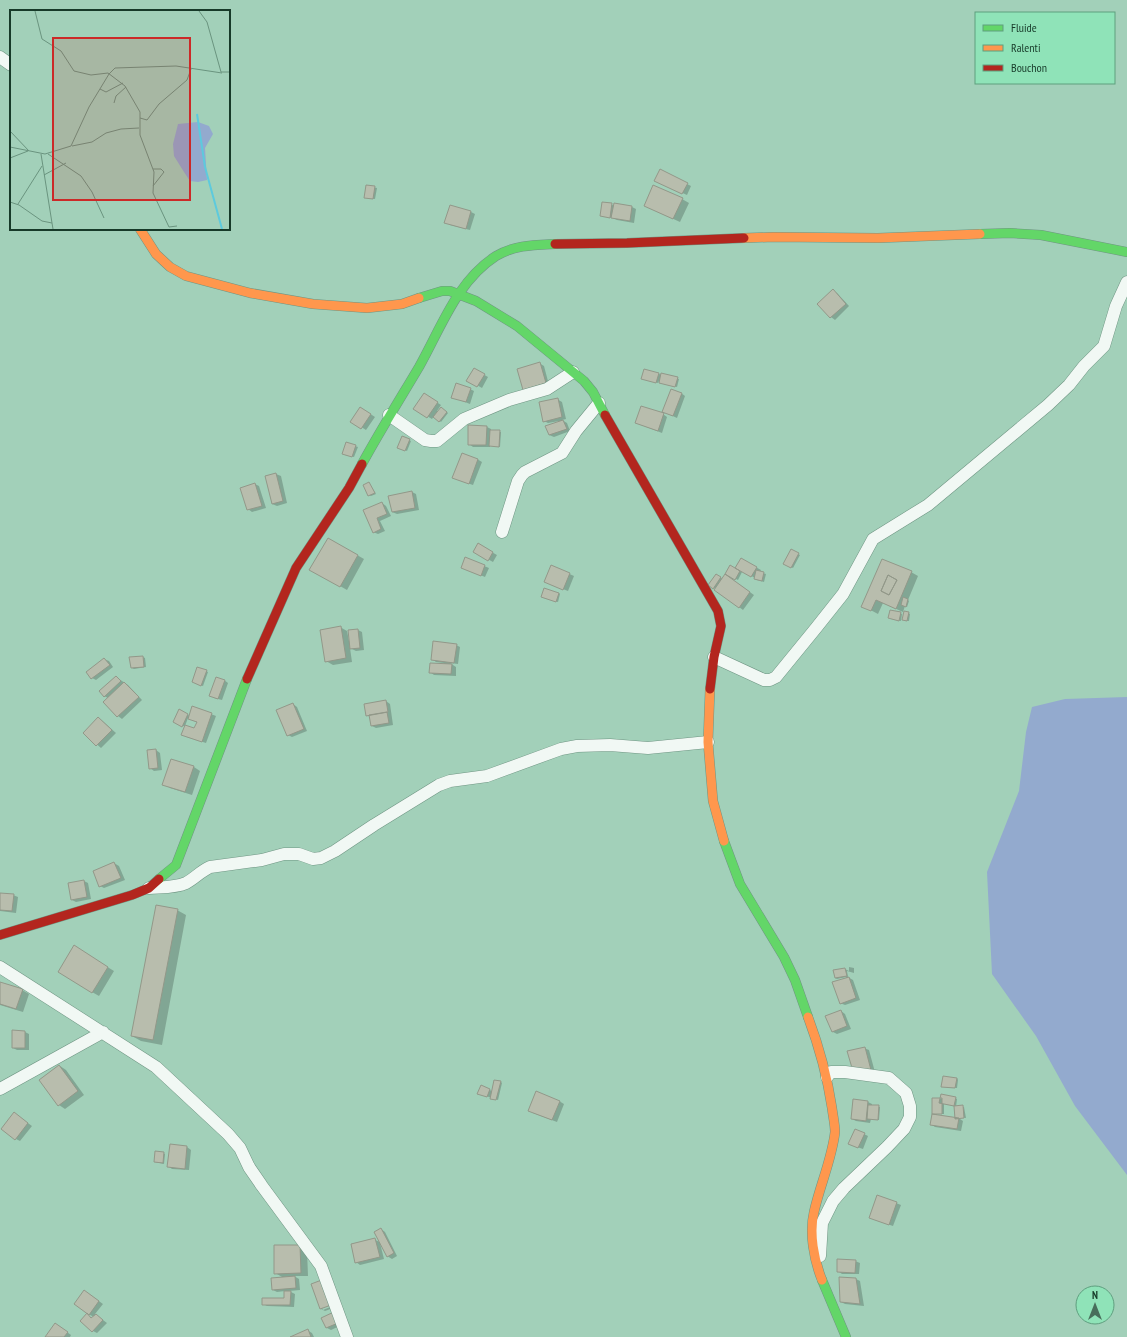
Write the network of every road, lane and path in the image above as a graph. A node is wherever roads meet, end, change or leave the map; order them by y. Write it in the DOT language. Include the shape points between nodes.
graph roads {
  1 [pos="0,57"];
  2 [pos="10,64"];
  3 [pos="141,230"];
  4 [pos="1127,252"];
  5 [pos="1127,282"];
  6 [pos="458,294"];
  7 [pos="573,372"];
  8 [pos="599,403"];
  9 [pos="389,415"];
  10 [pos="502,532"];
  11 [pos="714,657"];
  12 [pos="708,742"];
  13 [pos="176,865"];
  14 [pos="172,886"];
  15 [pos="149,888"];
  16 [pos="0,935"];
  17 [pos="0,967"];
  18 [pos="103,1032"];
  19 [pos="827,1077"];
  20 [pos="0,1089"];
  21 [pos="819,1272"];
  22 [pos="347,1337"];
  23 [pos="846,1337"];
  1 -- 2 [label="street"];
  3 -- 6 [label="street" via="156,254 170,267 186,276 250,293 313,304 367,308 402,304 442,291"];
  4 -- 6 [label="street" via="1041,235 1010,233 530,245 498,255 485,264"];
  5 -- 11 [label="street" via="1116,306 1104,346 1048,405 928,505 873,539 843,594 776,677 764,680"];
  6 -- 7 [label="street" via="476,301 517,326"];
  6 -- 9 [label="street"];
  7 -- 8 [label="street" via="584,381"];
  7 -- 9 [label="street" via="547,389 510,400 464,419 437,441 425,440"];
  8 -- 10 [label="street" via="562,453 522,475"];
  8 -- 11 [label="street" via="718,611 721,626"];
  9 -- 13 [label="street" via="349,488 296,568 240,696"];
  11 -- 12 [label="street"];
  12 -- 14 [label="street" via="648,748 610,745 561,749 487,776 439,785 321,858 284,854 262,860 210,867 185,883"];
  12 -- 19 [label="street" via="713,801 725,844 740,884 795,980"];
  13 -- 14 [label="street"];
  13 -- 15 [label="street"];
  14 -- 15 [label="street"];
  15 -- 16 [label="street"];
  17 -- 18 [label="street"];
  18 -- 20 [label="street"];
  18 -- 22 [label="street" via="156,1066 228,1134 262,1186 321,1266"];
  19 -- 21 [label="street" via="834,1131 830,1156 814,1213 812,1236"];
  19 -- 21 [label="street" via="831,1072 845,1072 889,1078 906,1093 910,1117 904,1129 833,1201 822,1223"];
  21 -- 23 [label="street"];
}
